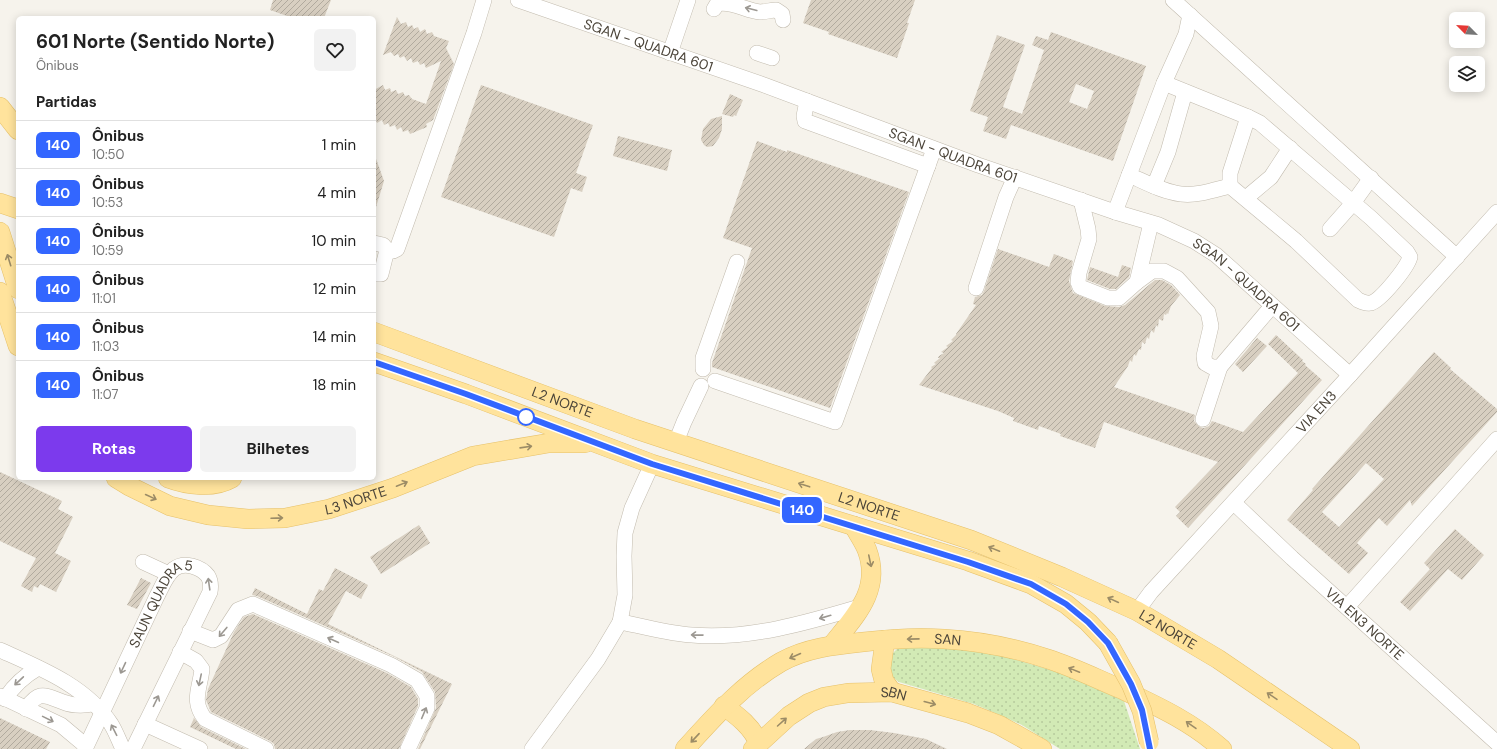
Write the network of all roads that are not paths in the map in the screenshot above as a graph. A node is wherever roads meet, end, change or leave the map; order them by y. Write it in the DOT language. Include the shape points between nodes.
graph roads {
  1 [pos="484,0"];
  2 [pos="518,0"];
  3 [pos="688,0"];
  4 [pos="1173,0"];
  5 [pos="714,9"];
  6 [pos="1190,15"];
  7 [pos="783,20"];
  8 [pos="670,53"];
  9 [pos="757,53"];
  10 [pos="772,58"];
  11 [pos="1164,83"];
  12 [pos="1185,92"];
  13 [pos="807,101"];
  14 [pos="0,107"];
  15 [pos="1248,117"];
  16 [pos="16,127"];
  17 [pos="1290,148"];
  18 [pos="934,149"];
  19 [pos="928,166"];
  20 [pos="1128,175"];
  21 [pos="1014,177"];
  22 [pos="1370,178"];
  23 [pos="1154,186"];
  24 [pos="1230,186"];
  25 [pos="1246,198"];
  26 [pos="1081,200"];
  27 [pos="0,203"];
  28 [pos="1354,203"];
  29 [pos="16,208"];
  30 [pos="1114,212"];
  31 [pos="1497,212"];
  32 [pos="1151,223"];
  33 [pos="1330,229"];
  34 [pos="0,231"];
  35 [pos="16,236"];
  36 [pos="380,247"];
  37 [pos="1457,257"];
  38 [pos="737,262"];
  39 [pos="376,274"];
  40 [pos="1137,282"];
  41 [pos="16,283"];
  42 [pos="976,288"];
  43 [pos="0,292"];
  44 [pos="1272,306"];
  45 [pos="376,333"];
  46 [pos="16,340"];
  47 [pos="376,363"];
  48 [pos="1220,367"];
  49 [pos="1350,375"];
  50 [pos="708,383"];
  51 [pos="1203,419"];
  52 [pos="1497,439"];
  53 [pos="597,442"];
  54 [pos="676,442"];
  55 [pos="652,464"];
  56 [pos="119,480"];
  57 [pos="176,480"];
  58 [pos="225,480"];
  59 [pos="1234,503"];
  60 [pos="854,526"];
  61 [pos="143,562"];
  62 [pos="169,574"];
  63 [pos="863,606"];
  64 [pos="1347,607"];
  65 [pos="1137,611"];
  66 [pos="620,622"];
  67 [pos="190,631"];
  68 [pos="885,640"];
  69 [pos="832,645"];
  70 [pos="0,650"];
  71 [pos="180,652"];
  72 [pos="38,668"];
  73 [pos="892,692"];
  74 [pos="2,697"];
  75 [pos="724,706"];
  76 [pos="98,708"];
  77 [pos="26,709"];
  78 [pos="1304,718"];
  79 [pos="145,724"];
  80 [pos="1497,743"];
  81 [pos="247,745"];
  82 [pos="756,746"];
  83 [pos="1149,746"];
  84 [pos="85,748"];
  85 [pos="123,749"];
  86 [pos="134,749"];
  87 [pos="200,749"];
  88 [pos="266,749"];
  89 [pos="408,749"];
  90 [pos="532,749"];
  91 [pos="685,749"];
  92 [pos="1042,749"];
  93 [pos="1222,749"];
  94 [pos="1325,749"];
  95 [pos="1350,749"];
  1 -- 36 [label="street" via="397,249 393,251"];
  2 -- 8 [label="street, SGAN - QUADRA 601"];
  3 -- 8 [label="street"];
  4 -- 6 [label="street"];
  7 -- 5 [label="street, one-way" via="782,14 776,10 755,11 727,2 717,4"];
  6 -- 11 [label="street" via="1186,34"];
  6 -- 22 [label="street"];
  8 -- 13 [label="street, SGAN - QUADRA 601"];
  9 -- 10 [label="street"];
  11 -- 12 [label="street"];
  11 -- 20 [label="street"];
  12 -- 15 [label="street"];
  12 -- 23 [label="street" via="1168,152"];
  13 -- 18 [label="street, SGAN - QUADRA 601"];
  13 -- 19 [label="street" via="805,121"];
  14 -- 16 [label="main road"];
  15 -- 17 [label="street" via="1260,123"];
  15 -- 24 [label="street" via="1230,173"];
  17 -- 25 [label="street" via="1271,177"];
  17 -- 28 [label="street"];
  18 -- 19 [label="street"];
  18 -- 21 [label="street, SGAN - QUADRA 601"];
  19 -- 50 [label="street" via="835,422"];
  20 -- 23 [label="street"];
  20 -- 30 [label="street"];
  21 -- 26 [label="street, SGAN - QUADRA 601"];
  21 -- 42 [label="street"];
  22 -- 28 [label="street"];
  22 -- 37 [label="street"];
  23 -- 24 [label="street" via="1180,194 1195,194"];
  24 -- 25 [label="street"];
  25 -- 28 [label="street" via="1358,300 1372,303 1406,267 1410,257"];
  26 -- 30 [label="street, SGAN - QUADRA 601"];
  26 -- 40 [label="street" via="1089,239 1079,273 1080,287 1108,298 1119,298"];
  27 -- 29 [label="main road"];
  28 -- 33 [label="street"];
  30 -- 32 [label="street, SGAN - QUADRA 601"];
  31 -- 37 [label="street, VIA EN3"];
  32 -- 40 [label="street"];
  32 -- 44 [label="street, SGAN - QUADRA 601" via="1194,241 1216,256"];
  34 -- 35 [label="main road"];
  41 -- 34 [label="main road, one-way"];
  36 -- 39 [label="street" via="381,274"];
  37 -- 49 [label="street, VIA EN3"];
  38 -- 50 [label="street" via="703,358 703,369 714,373"];
  40 -- 48 [label="street" via="1152,271 1164,271 1177,278 1208,312 1211,326 1204,356 1205,363 1212,367"];
  43 -- 46 [label="main road"];
  44 -- 48 [label="street"];
  44 -- 49 [label="street, SGAN - QUADRA 601"];
  45 -- 54 [label="main road, L2 NORTE"];
  47 -- 53 [label="main road, L2 NORTE"];
  48 -- 51 [label="street"];
  49 -- 59 [label="street, VIA EN3"];
  50 -- 54 [label="street" via="684,422"];
  52 -- 64 [label="street"];
  53 -- 55 [label="main road, L2 NORTE"];
  56 -- 53 [label="main road, L3 NORTE, one-way" via="170,506 208,515 248,519 286,518 329,509 473,456 549,443"];
  65 -- 54 [label="main road, L2 NORTE, one-way" via="971,540"];
  55 -- 60 [label="main road, L2 NORTE"];
  55 -- 66 [label="street" via="632,508 625,533 625,595"];
  57 -- 58 [label="main road" via="208,485"];
  59 -- 64 [label="street, VIA EN3 NORTE"];
  59 -- 65 [label="street, VIA EN3" via="1151,592"];
  60 -- 63 [label="main road, one-way" via="871,564 868,595"];
  60 -- 83 [label="main road, L2 NORTE, bridge" via="1031,584 1066,604 1108,643 1142,710"];
  61 -- 62 [label="street"];
  67 -- 62 [label="street, SAUN QUADRA 5, one-way" via="205,605 211,584 202,570 195,567 180,566"];
  62 -- 76 [label="street, SAUN QUADRA 5, one-way"];
  63 -- 66 [label="street, one-way" via="776,628 731,635 692,635"];
  63 -- 69 [label="main road"];
  64 -- 80 [label="street, VIA EN3 NORTE"];
  78 -- 65 [label="main road, L2 NORTE, one-way" via="1218,659"];
  66 -- 90 [label="street" via="594,665"];
  67 -- 71 [label="street, SAUN QUADRA 5"];
  89 -- 67 [label="street, one-way" via="427,708 427,696 417,680 392,665 253,604 238,610 220,636 213,640"];
  68 -- 69 [label="main road, SAN"];
  68 -- 73 [label="main road" via="881,669 884,681"];
  93 -- 68 [label="main road, SAN, one-way" via="1184,720 1159,706 1048,659 980,643 944,638"];
  69 -- 75 [label="main road, SAN, one-way" via="807,651 781,662"];
  70 -- 72 [label="street"];
  79 -- 71 [label="street, SAUN QUADRA 5, one-way"];
  71 -- 81 [label="street, one-way" via="196,661 202,669 197,692 200,713 205,719"];
  72 -- 74 [label="street, one-way" via="20,679"];
  72 -- 76 [label="street" via="78,690"];
  82 -- 73 [label="main road, SBN, one-way" via="789,716 824,697 848,693"];
  73 -- 92 [label="main road, SBN, one-way" via="968,713 1000,725"];
  74 -- 77 [label="street"];
  75 -- 82 [label="main road" via="754,732"];
  75 -- 91 [label="main road, SAN, one-way"];
  76 -- 77 [label="street" via="74,705 43,695 33,699"];
  76 -- 84 [label="street, SAUN QUADRA 5"];
  85 -- 76 [label="street, one-way" via="112,725"];
  77 -- 84 [label="street, one-way" via="61,725"];
  78 -- 94 [label="main road, L2 NORTE"];
  78 -- 95 [label="main road"];
  79 -- 86 [label="street, SAUN QUADRA 5"];
  79 -- 87 [label="street"];
  81 -- 88 [label="street"];
}
